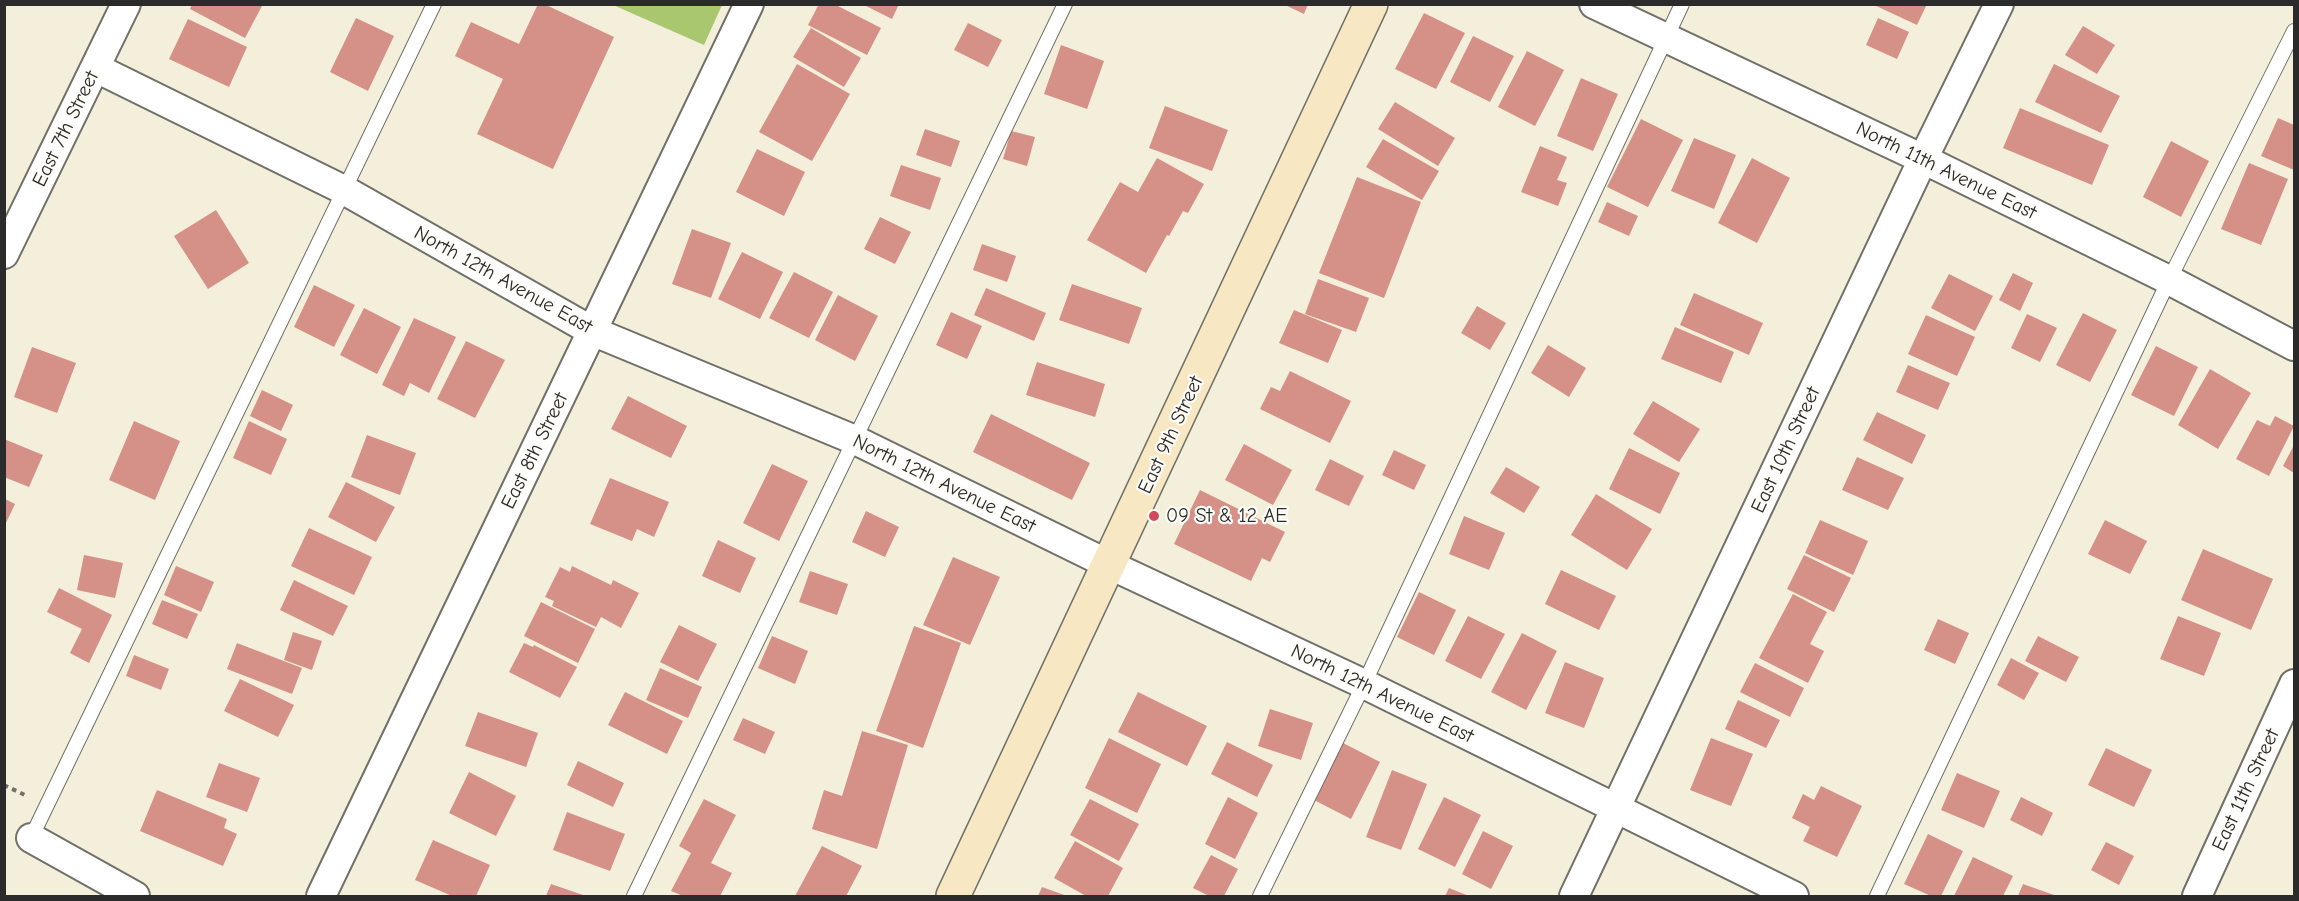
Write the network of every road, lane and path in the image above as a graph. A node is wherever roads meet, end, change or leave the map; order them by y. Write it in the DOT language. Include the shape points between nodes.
graph roads {
  1 [pos="126,4"];
  2 [pos="434,4"];
  3 [pos="749,4"];
  4 [pos="1065,4"];
  5 [pos="1371,4"];
  6 [pos="1594,4"];
  7 [pos="1682,4"];
  8 [pos="1999,4"];
  9 [pos="2295,31"];
  10 [pos="1665,38"];
  11 [pos="96,68"];
  12 [pos="1923,159"];
  13 [pos="344,190"];
  14 [pos="4,254"];
  15 [pos="2169,280"];
  16 [pos="592,331"];
  17 [pos="2295,346"];
  18 [pos="855,441"];
  19 [pos="1110,565"];
  20 [pos="1365,684"];
  21 [pos="2295,684"];
  22 [pos="1617,809"];
  23 [pos="31,838"];
  24 [pos="135,897"];
  25 [pos="321,897"];
  26 [pos="634,897"];
  27 [pos="953,897"];
  28 [pos="1260,897"];
  29 [pos="1574,897"];
  30 [pos="1794,897"];
  31 [pos="1877,897"];
  32 [pos="2197,897"];
  1 -- 11 [label="street, East 7th Street"];
  2 -- 13 [label="lane"];
  3 -- 16 [label="street, East 8th Street"];
  4 -- 18 [label="lane"];
  5 -- 19 [label="street, East 9th Street"];
  6 -- 10 [label="street, North 11th Avenue East"];
  7 -- 10 [label="lane"];
  8 -- 12 [label="street, East 10th Street"];
  9 -- 15 [label="lane"];
  10 -- 12 [label="street, North 11th Avenue East"];
  10 -- 20 [label="lane"];
  11 -- 13 [label="street, North 12th Avenue East"];
  11 -- 14 [label="street, East 7th Street"];
  12 -- 15 [label="street, North 11th Avenue East"];
  12 -- 22 [label="street, East 10th Street"];
  13 -- 16 [label="street, North 12th Avenue East"];
  13 -- 23 [label="lane"];
  15 -- 17 [label="street, North 11th Avenue East"];
  15 -- 31 [label="lane"];
  16 -- 18 [label="street, North 12th Avenue East"];
  16 -- 25 [label="street, East 8th Street"];
  18 -- 19 [label="street, North 12th Avenue East"];
  18 -- 26 [label="lane"];
  19 -- 20 [label="street, North 12th Avenue East"];
  19 -- 27 [label="street, East 9th Street"];
  20 -- 22 [label="street, North 12th Avenue East"];
  20 -- 28 [label="lane"];
  21 -- 32 [label="street, East 11th Street"];
  22 -- 29 [label="street, East 10th Street"];
  22 -- 30 [label="street, North 12th Avenue East"];
  23 -- 24 [label="street"];
}
